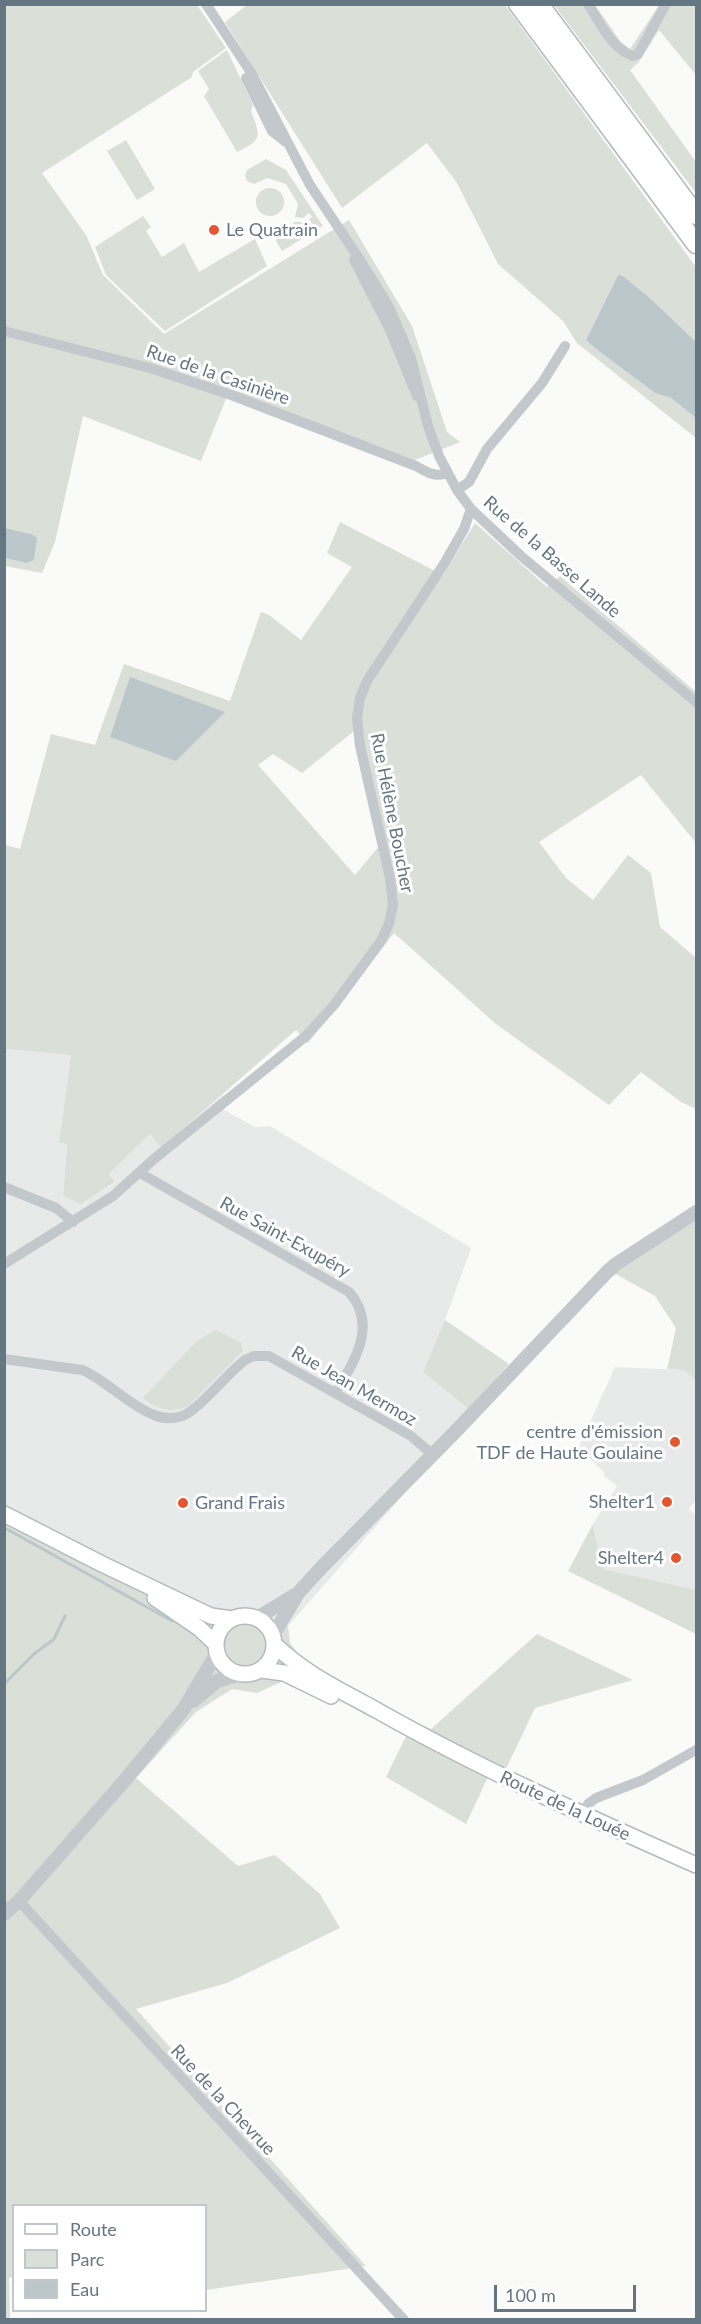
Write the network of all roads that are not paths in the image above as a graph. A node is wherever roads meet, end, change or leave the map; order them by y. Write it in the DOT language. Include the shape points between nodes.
graph roads {
  1 [pos="206,4"];
  2 [pos="518,4"];
  3 [pos="539,4"];
  4 [pos="588,4"];
  5 [pos="666,4"];
  6 [pos="696,215"];
  7 [pos="696,244"];
  8 [pos="4,331"];
  9 [pos="565,346"];
  10 [pos="439,456"];
  11 [pos="416,466"];
  12 [pos="447,473"];
  13 [pos="457,490"];
  14 [pos="471,509"];
  15 [pos="696,702"];
  16 [pos="140,1173"];
  17 [pos="4,1188"];
  18 [pos="696,1212"];
  19 [pos="73,1222"];
  20 [pos="4,1264"];
  21 [pos="4,1359"];
  22 [pos="336,1392"];
  23 [pos="433,1455"];
  24 [pos="4,1514"];
  25 [pos="102,1564"];
  26 [pos="299,1592"];
  27 [pos="257,1618"];
  28 [pos="231,1619"];
  29 [pos="274,1640"];
  30 [pos="217,1649"];
  31 [pos="262,1670"];
  32 [pos="240,1674"];
  33 [pos="183,1710"];
  34 [pos="436,1744"];
  35 [pos="696,1750"];
  36 [pos="582,1815"];
  37 [pos="696,1865"];
  38 [pos="19,1901"];
  39 [pos="4,1914"];
  40 [pos="404,2319"];
  1 -- 10 [label="street, Rue de la Basse Lande" via="232,47 272,132 286,142 395,318 411,358"];
  2 -- 7 [label="highway"];
  3 -- 6 [label="highway"];
  4 -- 5 [label="street" via="616,46 632,56 638,54"];
  8 -- 11 [label="street, Rue de la Casinière" via="130,362 208,387"];
  9 -- 13 [label="street" via="542,383 487,449 469,482"];
  10 -- 11 [label="street"];
  10 -- 12 [label="street, Rue de la Basse Lande"];
  11 -- 12 [label="street, Rue de la Casinière" via="435,475"];
  12 -- 13 [label="street, Rue de la Basse Lande"];
  13 -- 14 [label="street, Rue de la Basse Lande"];
  14 -- 15 [label="street, Rue de la Basse Lande" via="521,556"];
  14 -- 16 [label="street, Rue Hélène Boucher" via="444,564 367,681 360,698 360,746 393,905 381,941 306,1036"];
  16 -- 19 [label="street, Rue Hélène Boucher"];
  16 -- 22 [label="street, Rue Saint-Exupéry" via="349,1292 358,1302 364,1329"];
  17 -- 19 [label="street" via="56,1208"];
  18 -- 23 [label="street" via="611,1268"];
  19 -- 20 [label="street, Rue Hélène Boucher"];
  21 -- 22 [label="street, Rue Jean Mermoz" via="94,1374 149,1414 163,1419 190,1412 235,1368 254,1356 269,1356"];
  22 -- 23 [label="street, Rue Jean Mermoz" via="411,1436"];
  23 -- 26 [label="street"];
  24 -- 25 [label="main road"];
  25 -- 28 [label="main road" via="211,1616"];
  25 -- 30 [label="main road" via="199,1628"];
  26 -- 27 [label="street"];
  26 -- 29 [label="street"];
  27 -- 28 [label="main road"];
  27 -- 29 [label="main road" via="264,1622"];
  28 -- 30 [label="main road" via="220,1629"];
  29 -- 31 [label="main road" via="271,1659"];
  29 -- 34 [label="main road, Route de la Louée" via="306,1672"];
  30 -- 32 [label="main road" via="225,1666"];
  30 -- 33 [label="street"];
  31 -- 32 [label="main road"];
  31 -- 34 [label="main road, Route de la Louée" via="284,1673"];
  32 -- 33 [label="street" via="217,1681"];
  33 -- 38 [label="street"];
  34 -- 36 [label="main road, Route de la Louée"];
  35 -- 36 [label="street" via="643,1780 596,1798"];
  36 -- 37 [label="main road, Route de la Louée"];
  38 -- 39 [label="street"];
  38 -- 40 [label="street, Rue de la Chevrue"];
}
